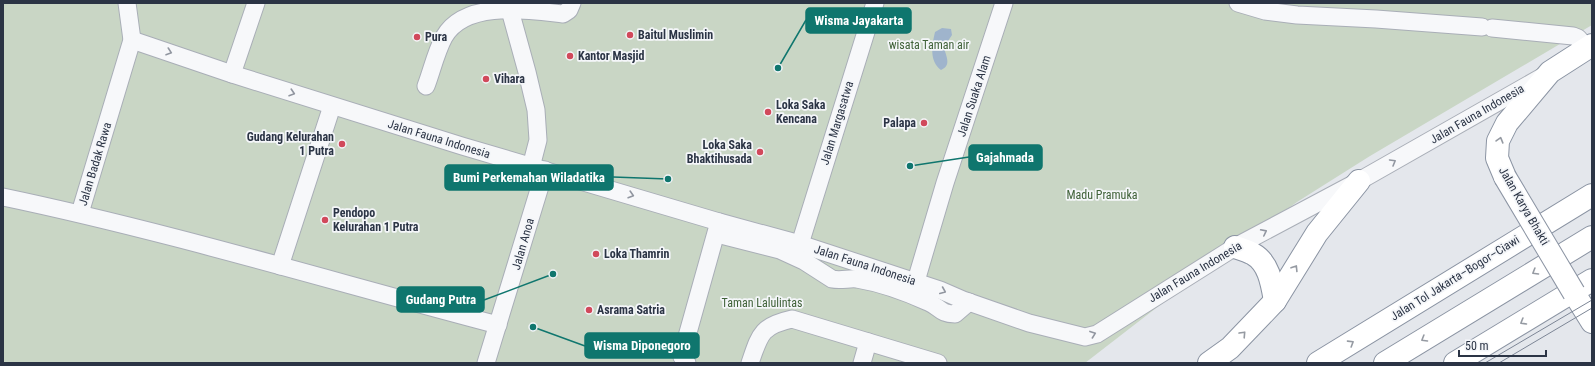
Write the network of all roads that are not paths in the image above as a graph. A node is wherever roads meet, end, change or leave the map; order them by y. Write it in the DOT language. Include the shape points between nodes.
graph roads {
  1 [pos="127,3"];
  2 [pos="256,3"];
  3 [pos="572,3"];
  4 [pos="875,3"];
  5 [pos="1004,3"];
  6 [pos="1238,3"];
  7 [pos="508,5"];
  8 [pos="132,40"];
  9 [pos="1590,46"];
  10 [pos="1550,72"];
  11 [pos="232,74"];
  12 [pos="426,86"];
  13 [pos="332,106"];
  14 [pos="538,168"];
  15 [pos="1359,181"];
  16 [pos="1592,184"];
  17 [pos="1592,195"];
  18 [pos="3,197"];
  19 [pos="80,213"];
  20 [pos="718,228"];
  21 [pos="1592,237"];
  22 [pos="1518,240"];
  23 [pos="800,244"];
  24 [pos="1235,247"];
  25 [pos="280,266"];
  26 [pos="1592,280"];
  27 [pos="916,281"];
  28 [pos="1275,301"];
  29 [pos="969,302"];
  30 [pos="1592,322"];
  31 [pos="498,325"];
  32 [pos="874,343"];
  33 [pos="486,363"];
  34 [pos="687,363"];
  35 [pos="750,363"];
  36 [pos="862,363"];
  37 [pos="872,363"];
  38 [pos="938,363"];
  39 [pos="1209,363"];
  40 [pos="1318,363"];
  41 [pos="1385,363"];
  42 [pos="1455,363"];
  1 -- 8 [label="street"];
  2 -- 11 [label="street"];
  3 -- 7 [label="street" via="569,10 563,14"];
  4 -- 23 [label="street, Jalan Margasatwa"];
  5 -- 27 [label="street, Jalan Suaka Alam"];
  6 -- 9 [label="street" via="1265,11 1290,14 1572,36"];
  7 -- 12 [label="street" via="477,12 453,25 444,36"];
  7 -- 14 [label="street, Jalan Anoa" via="536,110"];
  8 -- 11 [label="street, Jalan Fauna Indonesia, one-way"];
  8 -- 19 [label="street, Jalan Badak Rawa"];
  9 -- 10 [label="highway, Jalan Karya Bhakti"];
  15 -- 10 [label="street, Jalan Fauna Indonesia, one-way"];
  30 -- 10 [label="highway, Jalan Karya Bhakti, one-way, bridge" via="1505,178 1497,158 1498,141 1507,123"];
  11 -- 13 [label="street, Jalan Fauna Indonesia, one-way"];
  13 -- 14 [label="street, Jalan Fauna Indonesia"];
  13 -- 25 [label="street"];
  14 -- 20 [label="street, Jalan Fauna Indonesia, one-way"];
  14 -- 31 [label="street, Jalan Anoa"];
  24 -- 15 [label="street, Jalan Fauna Indonesia, one-way"];
  28 -- 15 [label="highway, one-way" via="1316,233"];
  16 -- 22 [label="highway"];
  17 -- 22 [label="highway, Jalan Tol Jakarta–Bogor–Ciawi"];
  18 -- 19 [label="street, Jalan Badak Rawa"];
  19 -- 25 [label="street"];
  20 -- 23 [label="street, Jalan Fauna Indonesia"];
  20 -- 29 [label="street" via="780,250 804,261 832,279 866,281 933,304 945,313 955,314"];
  20 -- 34 [label="street" via="684,347 682,356"];
  21 -- 41 [label="highway, one-way"];
  40 -- 22 [label="highway, Jalan Tol Jakarta–Bogor–Ciawi, one-way"];
  23 -- 27 [label="street, Jalan Fauna Indonesia"];
  24 -- 28 [label="highway" via="1253,254 1264,264 1271,279"];
  29 -- 24 [label="street, Jalan Fauna Indonesia, one-way" via="1029,323 1084,337 1090,336"];
  25 -- 31 [label="street"];
  26 -- 42 [label="highway, one-way"];
  27 -- 29 [label="street, Jalan Fauna Indonesia, one-way"];
  39 -- 28 [label="highway, one-way" via="1230,348"];
  31 -- 33 [label="street, Jalan Anoa"];
  32 -- 35 [label="street" via="792,319 764,331"];
  32 -- 36 [label="street"];
  32 -- 37 [label="street"];
  32 -- 38 [label="street"];
}
